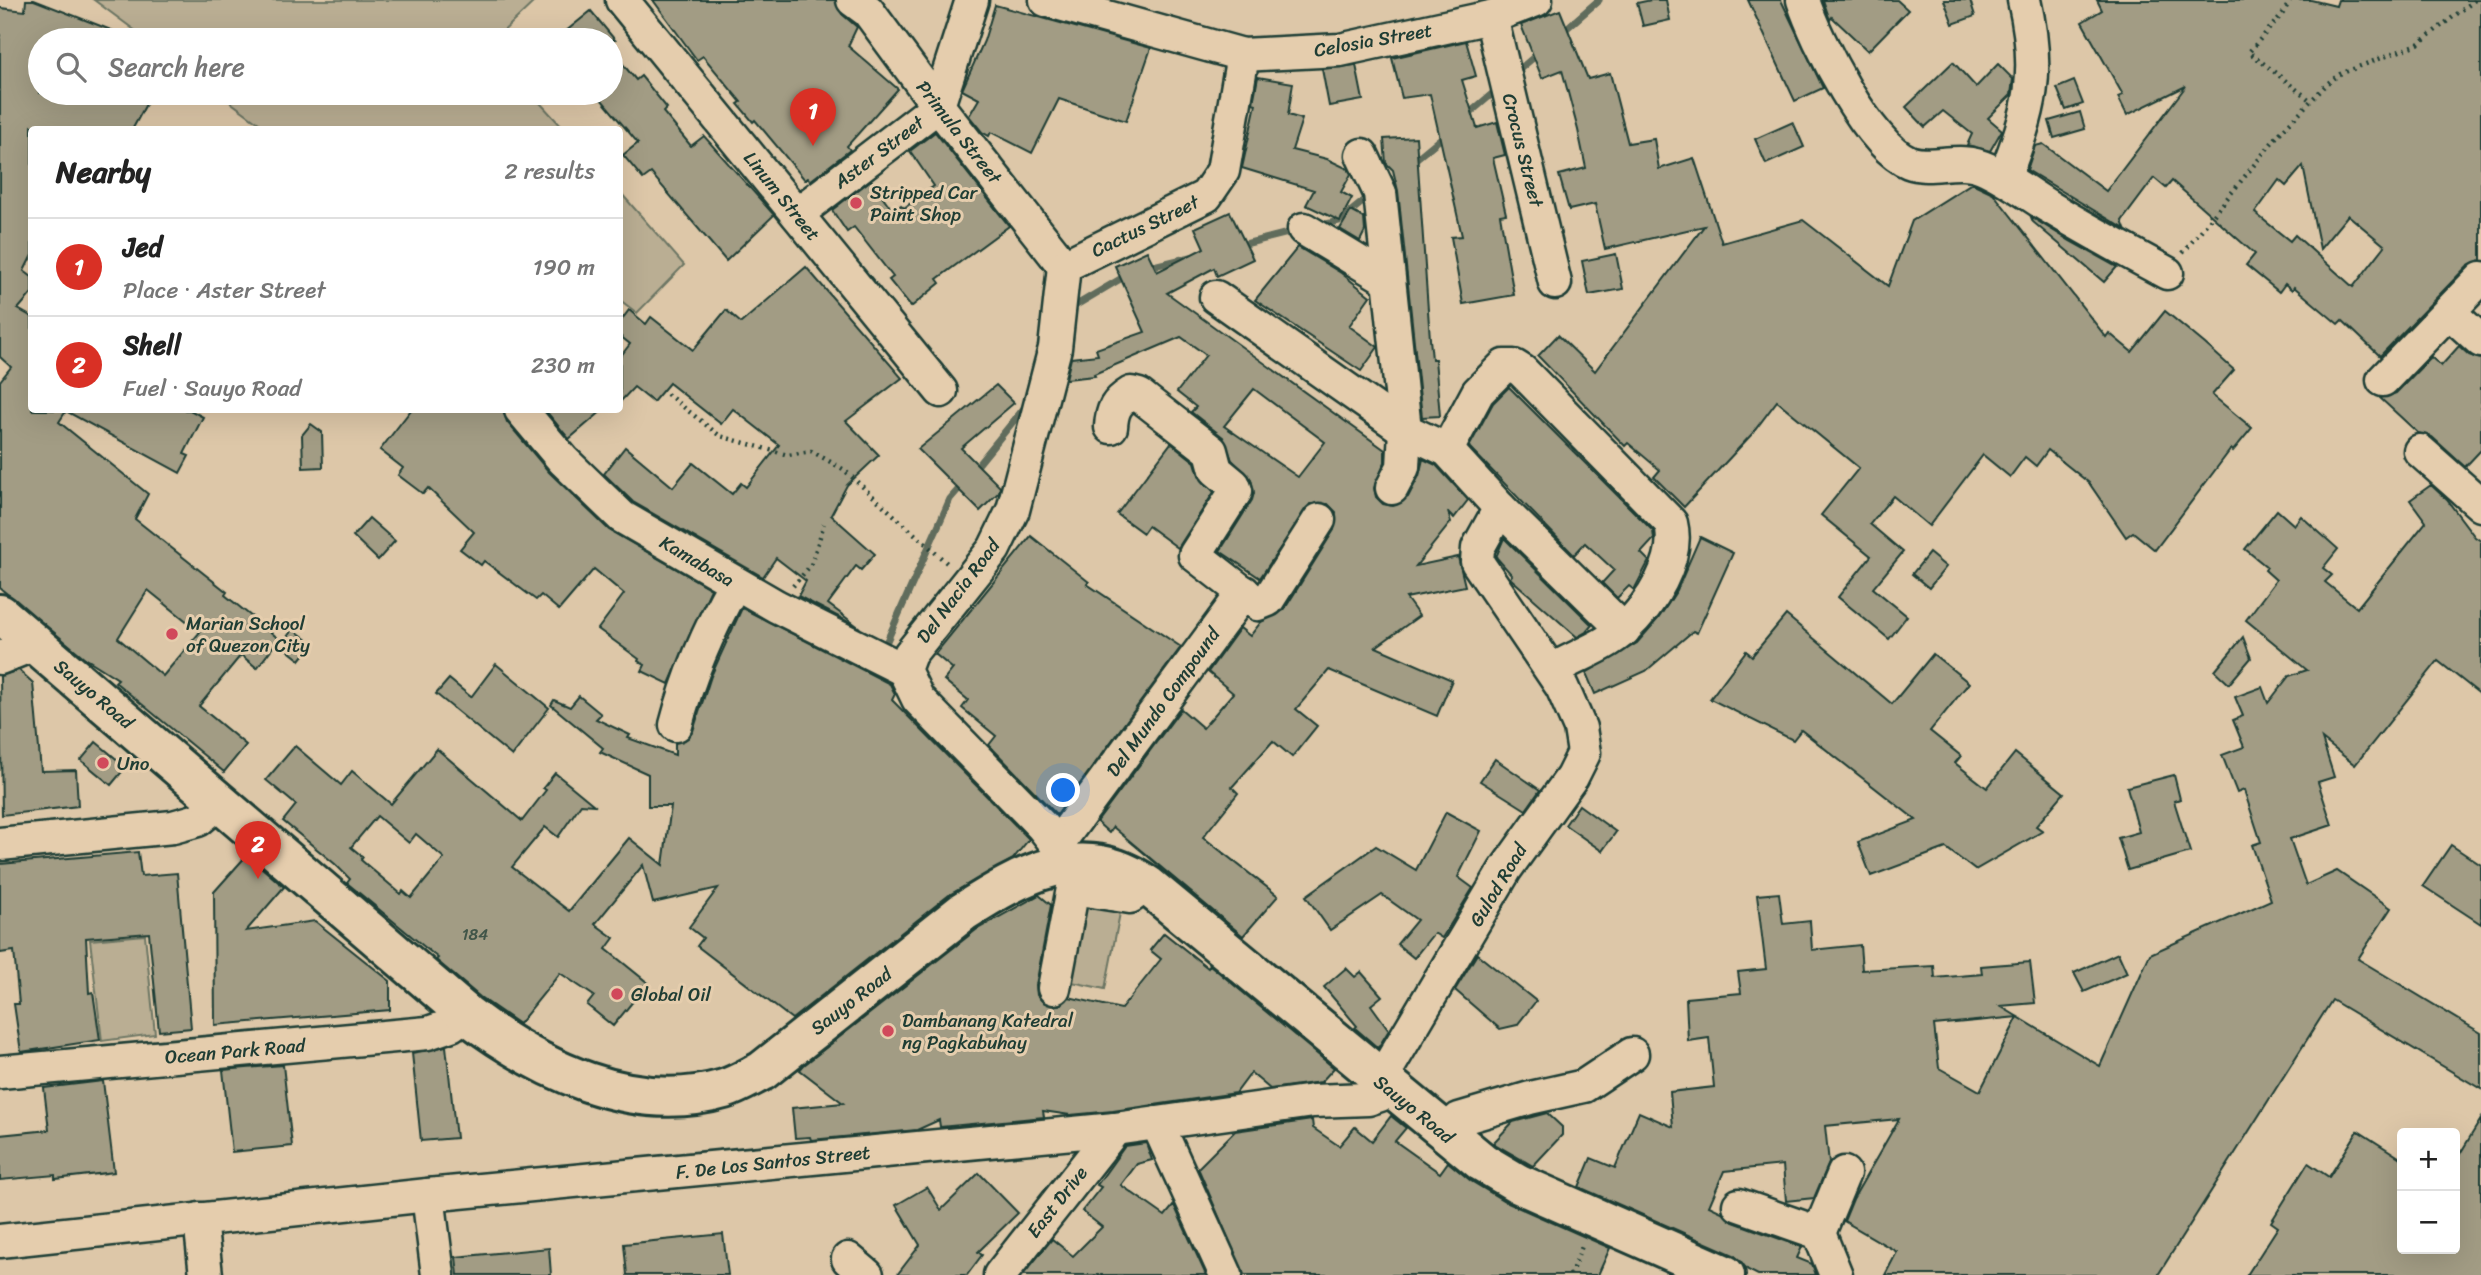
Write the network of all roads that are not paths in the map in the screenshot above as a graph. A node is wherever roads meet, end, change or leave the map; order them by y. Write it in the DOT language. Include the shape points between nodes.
graph roads {
  1 [pos="622,0"];
  2 [pos="853,0"];
  3 [pos="972,0"];
  4 [pos="1046,0"];
  5 [pos="1536,0"];
  6 [pos="1803,0"];
  7 [pos="2024,0"];
  8 [pos="1491,16"];
  9 [pos="1243,55"];
  10 [pos="938,106"];
  11 [pos="1362,155"];
  12 [pos="2004,178"];
  13 [pos="797,214"];
  14 [pos="1304,229"];
  15 [pos="1064,266"];
  16 [pos="2167,274"];
  17 [pos="2481,278"];
  18 [pos="1387,279"];
  19 [pos="1555,283"];
  20 [pos="1216,298"];
  21 [pos="2449,312"];
  22 [pos="2481,341"];
  23 [pos="2382,380"];
  24 [pos="941,391"];
  25 [pos="524,413"];
  26 [pos="1111,427"];
  27 [pos="1405,430"];
  28 [pos="1447,450"];
  29 [pos="2420,451"];
  30 [pos="1392,488"];
  31 [pos="2478,497"];
  32 [pos="1500,508"];
  33 [pos="1319,520"];
  34 [pos="735,583"];
  35 [pos="1244,592"];
  36 [pos="0,614"];
  37 [pos="1623,630"];
  38 [pos="34,644"];
  39 [pos="0,658"];
  40 [pos="904,670"];
  41 [pos="1557,678"];
  42 [pos="676,725"];
  43 [pos="222,801"];
  44 [pos="0,844"];
  45 [pos="1059,854"];
  46 [pos="1147,885"];
  47 [pos="1054,988"];
  48 [pos="466,1014"];
  49 [pos="1632,1054"];
  50 [pos="0,1072"];
  51 [pos="1375,1077"];
  52 [pos="1157,1123"];
  53 [pos="1115,1129"];
  54 [pos="1445,1135"];
  55 [pos="1844,1173"];
  56 [pos="428,1195"];
  57 [pos="1739,1205"];
  58 [pos="200,1219"];
  59 [pos="1819,1233"];
  60 [pos="0,1241"];
  61 [pos="206,1275"];
  62 [pos="438,1275"];
  63 [pos="1000,1275"];
  64 [pos="1226,1275"];
  65 [pos="1726,1275"];
  66 [pos="1836,1275"];
  1 -- 13 [label="street, Linum Street"];
  2 -- 10 [label="street, Primula Street" via="868,11"];
  3 -- 10 [label="street, Aster Street"];
  4 -- 9 [label="street, Celosia Street"];
  5 -- 8 [label="street, Celosia Street"];
  6 -- 12 [label="street" via="1821,44 1881,141 1910,162 1970,163"];
  7 -- 12 [label="street" via="2034,50 2031,95"];
  8 -- 9 [label="street, Celosia Street" via="1340,50"];
  8 -- 19 [label="street, Crocus Street"];
  9 -- 15 [label="street, Cactus Street" via="1223,171 1206,196"];
  10 -- 13 [label="street, Aster Street"];
  10 -- 15 [label="street, Primula Street"];
  11 -- 18 [label="street" via="1380,193"];
  12 -- 16 [label="street"];
  13 -- 24 [label="street, Linum Street"];
  14 -- 18 [label="street"];
  15 -- 40 [label="street, Del Nacia Road" via="1055,348 1013,510 993,549 910,654"];
  17 -- 21 [label="street"];
  18 -- 27 [label="street"];
  20 -- 27 [label="street"];
  21 -- 22 [label="street"];
  21 -- 23 [label="street"];
  25 -- 34 [label="street, Kamabasa" via="622,517"];
  26 -- 35 [label="street" via="1112,411 1131,393 1211,451 1216,470 1236,491 1195,555"];
  27 -- 28 [label="street"];
  27 -- 30 [label="street" via="1403,467"];
  28 -- 32 [label="street"];
  28 -- 37 [label="street" via="1492,375 1504,366 1514,366 1532,380 1671,523 1670,558 1658,587"];
  29 -- 31 [label="street"];
  32 -- 37 [label="street"];
  32 -- 41 [label="street, Gulod Road" via="1478,548 1477,562"];
  33 -- 35 [label="street" via="1268,600 1258,604"];
  34 -- 40 [label="street, Kamabasa"];
  34 -- 42 [label="street" via="688,678"];
  35 -- 45 [label="street, Del Mundo Compound"];
  36 -- 38 [label="main road, Sauyo Road"];
  37 -- 41 [label="street"];
  38 -- 39 [label="street"];
  38 -- 43 [label="main road, Sauyo Road"];
  40 -- 45 [label="street" via="918,699"];
  41 -- 51 [label="street, Gulod Road" via="1584,741 1579,765 1511,860"];
  43 -- 44 [label="street" via="198,820 173,827"];
  43 -- 48 [label="main road, Sauyo Road"];
  45 -- 46 [label="main road, Sauyo Road" via="1115,867"];
  45 -- 48 [label="main road, Sauyo Road" via="963,912 762,1071 725,1088 685,1097 617,1091 534,1058"];
  46 -- 47 [label="street" via="1130,897 1073,888"];
  46 -- 51 [label="main road, Sauyo Road"];
  48 -- 50 [label="street, Ocean Park Road" via="452,1025 428,1033"];
  49 -- 54 [label="street" via="1584,1086 1459,1119"];
  51 -- 52 [label="street, F. De Los Santos Street" via="1313,1101"];
  51 -- 54 [label="main road, Sauyo Road"];
  52 -- 53 [label="street, F. De Los Santos Street"];
  52 -- 64 [label="street"];
  53 -- 56 [label="street, F. De Los Santos Street"];
  53 -- 63 [label="street, East Drive"];
  54 -- 65 [label="main road, Sauyo Road" via="1520,1184"];
  55 -- 59 [label="street"];
  56 -- 58 [label="street, F. De Los Santos Street"];
  56 -- 62 [label="street"];
  57 -- 59 [label="street"];
  58 -- 60 [label="street, F. De Los Santos Street"];
  58 -- 61 [label="street"];
  59 -- 66 [label="street"];
}
